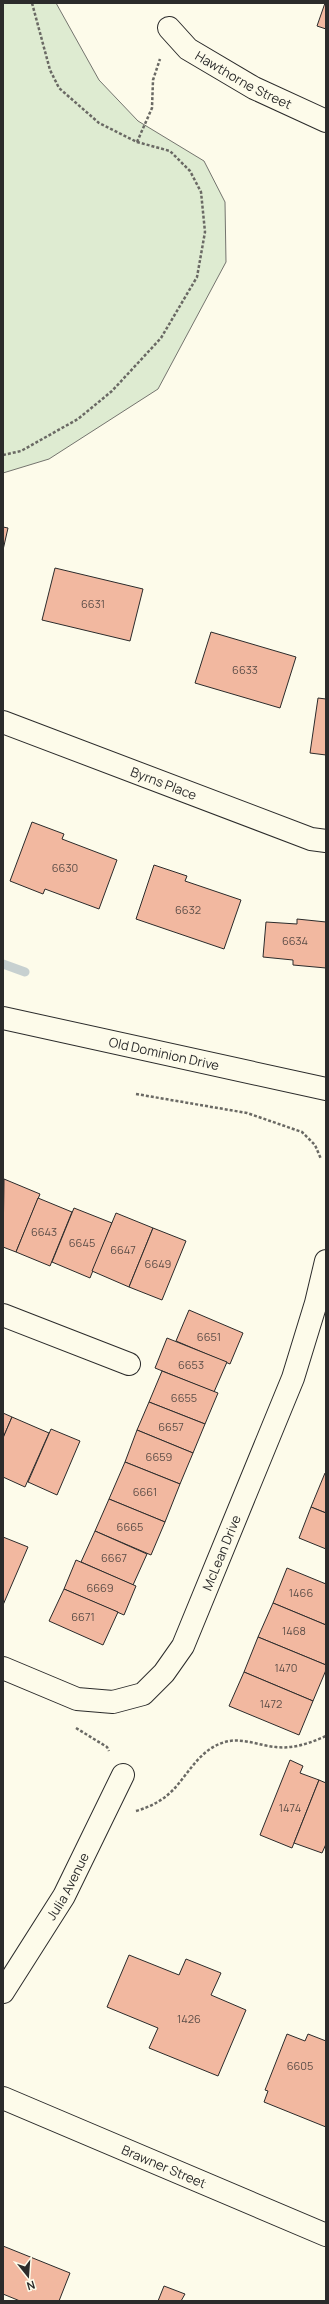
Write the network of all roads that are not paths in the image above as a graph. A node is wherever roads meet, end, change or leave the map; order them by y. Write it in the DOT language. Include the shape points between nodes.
graph roads {
  1 [pos="169,28"];
  2 [pos="326,121"];
  3 [pos="3,722"];
  4 [pos="326,842"];
  5 [pos="3,1018"];
  6 [pos="326,1089"];
  7 [pos="326,1261"];
  8 [pos="3,1315"];
  9 [pos="129,1364"];
  10 [pos="3,1668"];
  11 [pos="123,1775"];
  12 [pos="3,1992"];
  13 [pos="3,2098"];
  14 [pos="326,2235"];
  1 -- 2 [label="street, Hawthorne Street" via="188,50 254,88"];
  3 -- 4 [label="street, Byrns Place" via="304,836"];
  5 -- 6 [label="street, Old Dominion Drive"];
  7 -- 10 [label="street, McLean Drive" via="293,1378 183,1646 164,1673 143,1694 113,1702 77,1700"];
  8 -- 9 [label="street"];
  11 -- 12 [label="street, Julia Avenue" via="64,1896"];
  13 -- 14 [label="street, Brawner Street"];
}
